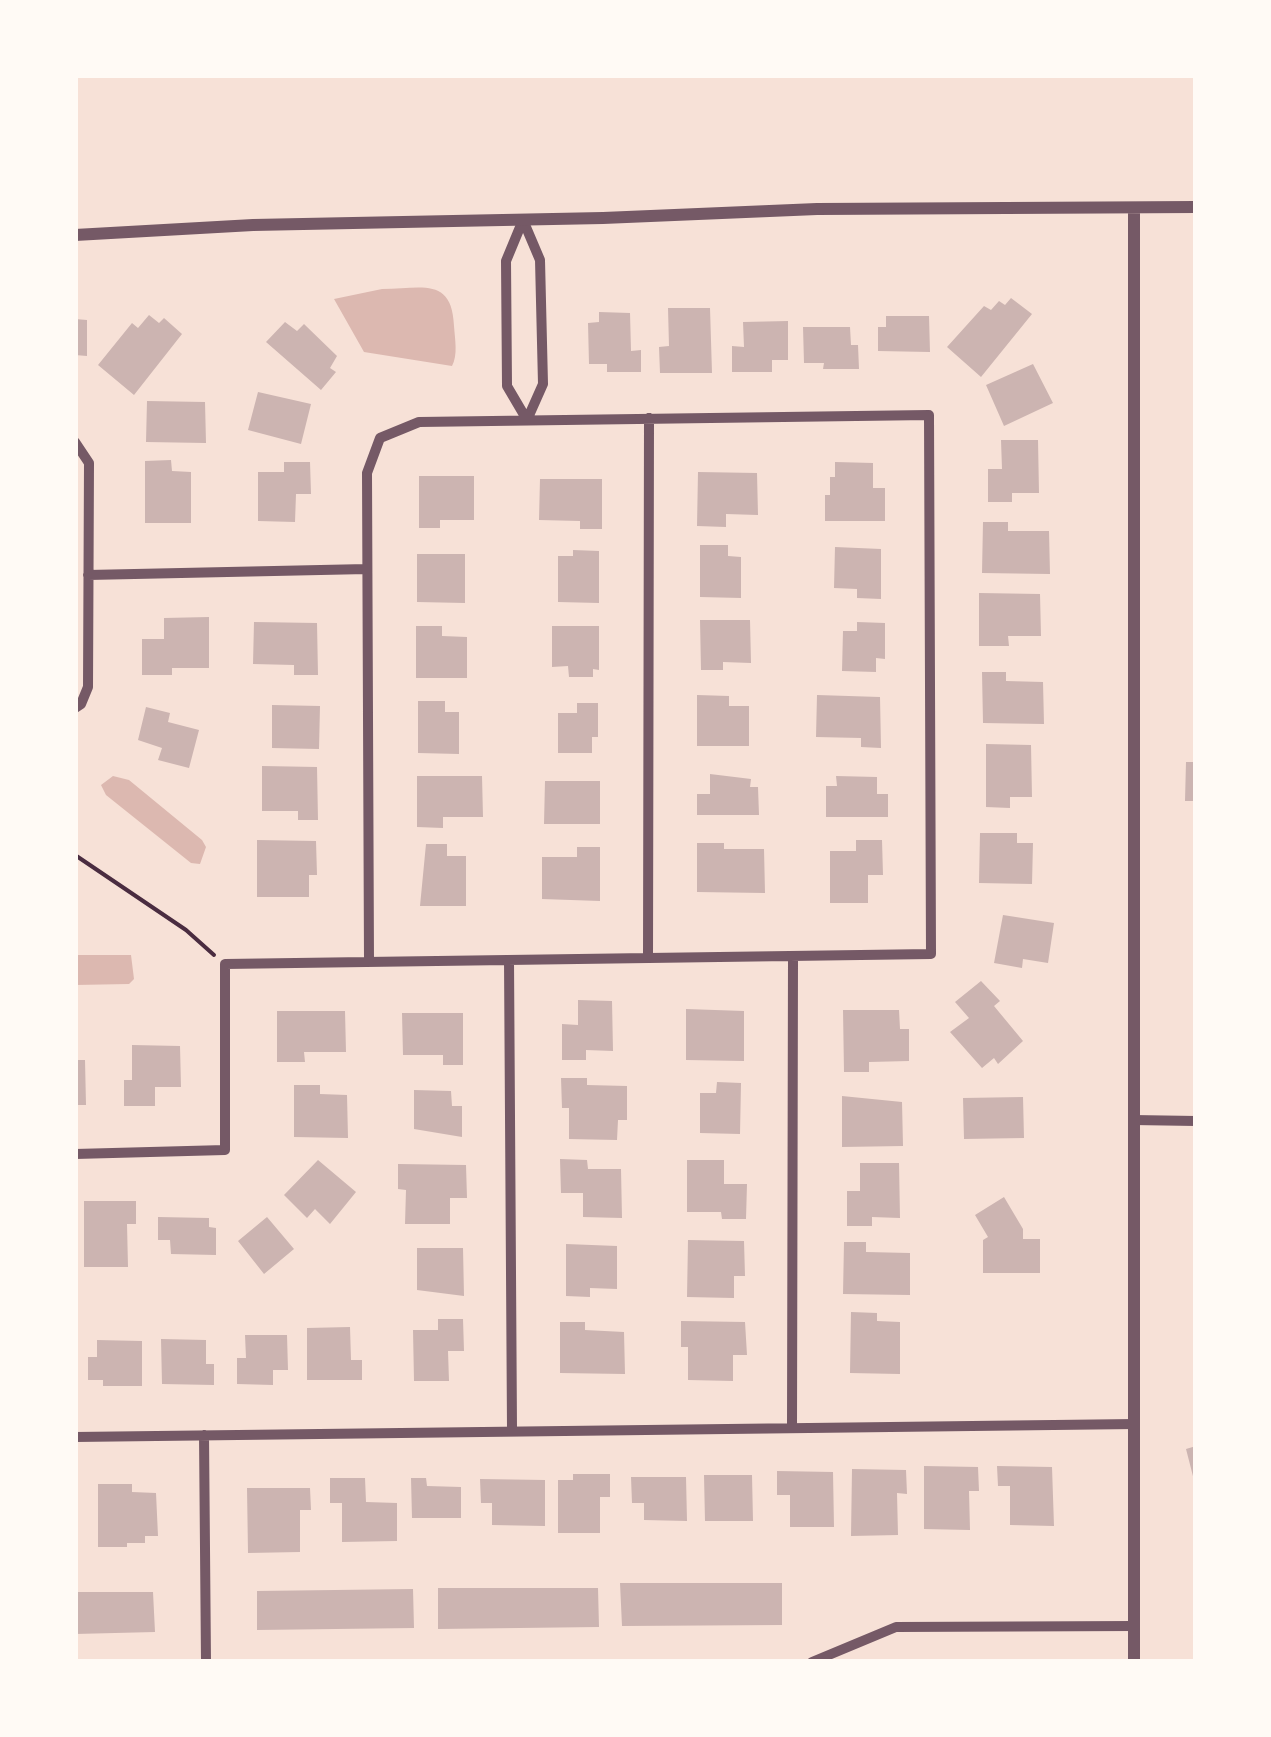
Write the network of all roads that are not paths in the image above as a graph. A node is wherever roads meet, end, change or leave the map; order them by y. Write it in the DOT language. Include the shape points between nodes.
graph roads {
  1 [pos="1196,207"];
  2 [pos="1134,208"];
  3 [pos="522,220"];
  4 [pos="75,235"];
  5 [pos="649,418"];
  6 [pos="527,420"];
  7 [pos="75,442"];
  8 [pos="367,569"];
  9 [pos="88,575"];
  10 [pos="78,706"];
  11 [pos="793,956"];
  12 [pos="648,958"];
  13 [pos="509,960"];
  14 [pos="369,962"];
  15 [pos="1133,1120"];
  16 [pos="1196,1121"];
  17 [pos="75,1154"];
  18 [pos="1135,1424"];
  19 [pos="792,1425"];
  20 [pos="512,1429"];
  21 [pos="204,1434"];
  22 [pos="75,1437"];
  23 [pos="1134,1626"];
  24 [pos="206,1662"];
  25 [pos="812,1662"];
  26 [pos="1134,1662"];
  1 -- 2 [label="street"];
  2 -- 3 [label="street" via="817,208"];
  2 -- 15 [label="street"];
  3 -- 4 [label="street" via="253,224"];
  3 -- 6 [label="street" via="540,260 543,384"];
  3 -- 6 [label="street" via="506,261 508,386"];
  5 -- 6 [label="street"];
  5 -- 11 [label="street" via="929,415 931,954"];
  5 -- 12 [label="street"];
  6 -- 8 [label="street" via="419,422 380,438 367,473"];
  7 -- 9 [label="street" via="88,463"];
  8 -- 9 [label="street"];
  8 -- 14 [label="street"];
  9 -- 10 [label="street" via="88,687"];
  11 -- 12 [label="street"];
  11 -- 19 [label="street"];
  12 -- 13 [label="street"];
  13 -- 14 [label="street"];
  13 -- 20 [label="street"];
  14 -- 17 [label="street" via="225,964 226,1150"];
  15 -- 16 [label="street"];
  15 -- 18 [label="street"];
  18 -- 19 [label="street"];
  18 -- 23 [label="street"];
  19 -- 20 [label="street"];
  20 -- 21 [label="street"];
  21 -- 22 [label="street"];
  21 -- 24 [label="street"];
  23 -- 25 [label="street" via="896,1627"];
  23 -- 26 [label="street"];
}
